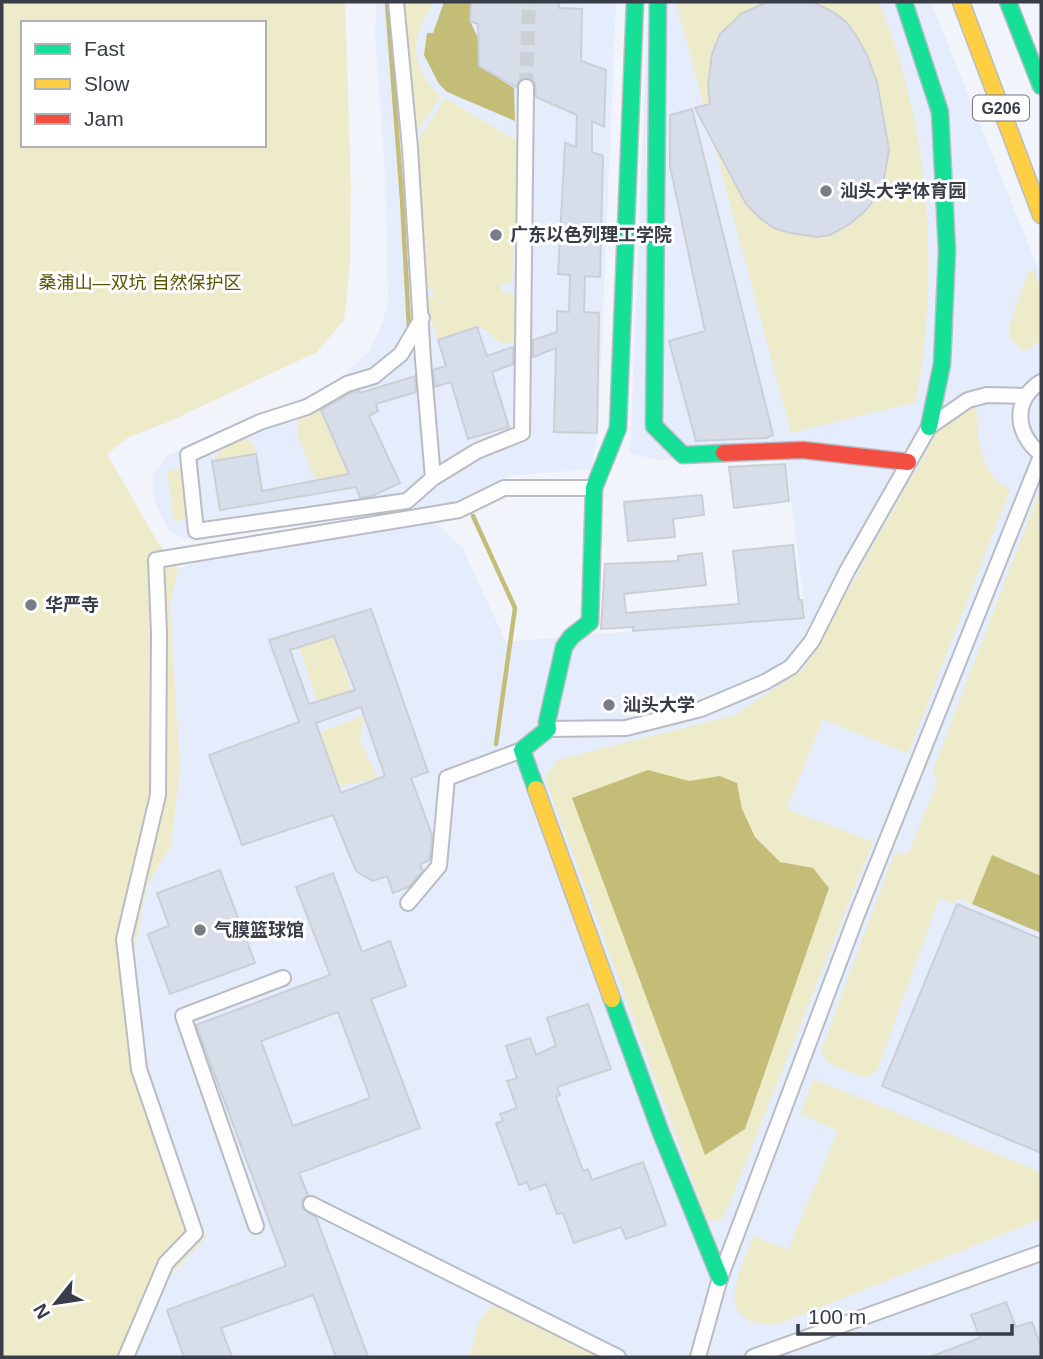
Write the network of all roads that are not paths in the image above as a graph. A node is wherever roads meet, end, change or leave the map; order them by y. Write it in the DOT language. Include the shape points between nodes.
graph roads {
  1 [pos="396,2"];
  2 [pos="635,2"];
  3 [pos="658,2"];
  4 [pos="904,2"];
  5 [pos="961,2"];
  6 [pos="1008,2"];
  7 [pos="1041,86"];
  8 [pos="526,87"];
  9 [pos="1041,215"];
  10 [pos="626,238"];
  11 [pos="655,243"];
  12 [pos="422,318"];
  13 [pos="1041,382"];
  14 [pos="1025,396"];
  15 [pos="929,427"];
  16 [pos="1041,455"];
  17 [pos="908,462"];
  18 [pos="433,478"];
  19 [pos="594,488"];
  20 [pos="548,729"];
  21 [pos="522,750"];
  22 [pos="408,903"];
  23 [pos="283,978"];
  24 [pos="311,1204"];
  25 [pos="256,1226"];
  26 [pos="1041,1253"];
  27 [pos="719,1278"];
  28 [pos="761,1356"];
  29 [pos="126,1357"];
  30 [pos="618,1357"];
  31 [pos="698,1357"];
  1 -- 12 [label="street"];
  2 -- 10 [label="main road"];
  3 -- 11 [label="main road"];
  4 -- 15 [label="main road" via="940,112 946,263 942,364"];
  5 -- 9 [label="main road, G206"];
  6 -- 7 [label="main road, G206"];
  8 -- 18 [label="street" via="522,433 477,451"];
  10 -- 11 [label="main road"];
  10 -- 19 [label="main road" via="618,428"];
  11 -- 17 [label="main road" via="654,426 683,455 803,450"];
  12 -- 18 [label="street"];
  12 -- 18 [label="street" via="401,354 374,376 188,455 197,531 407,501"];
  13 -- 14 [label="street"];
  14 -- 15 [label="street" via="987,395 968,400"];
  14 -- 16 [label="street" via="1022,428"];
  15 -- 17 [label="street"];
  16 -- 27 [label="street" via="858,912"];
  17 -- 20 [label="street" via="811,641 791,667 701,709 626,728"];
  19 -- 20 [label="main road" via="590,622 564,647"];
  19 -- 29 [label="street" via="504,488 459,510 156,561 158,795 124,939 139,1069 195,1233 166,1264"];
  20 -- 21 [label="main road"];
  21 -- 22 [label="street" via="447,778 439,866"];
  21 -- 27 [label="main road" via="660,1133"];
  23 -- 25 [label="street" via="183,1016"];
  24 -- 30 [label="street"];
  26 -- 28 [label="street"];
  27 -- 31 [label="street"];
}
